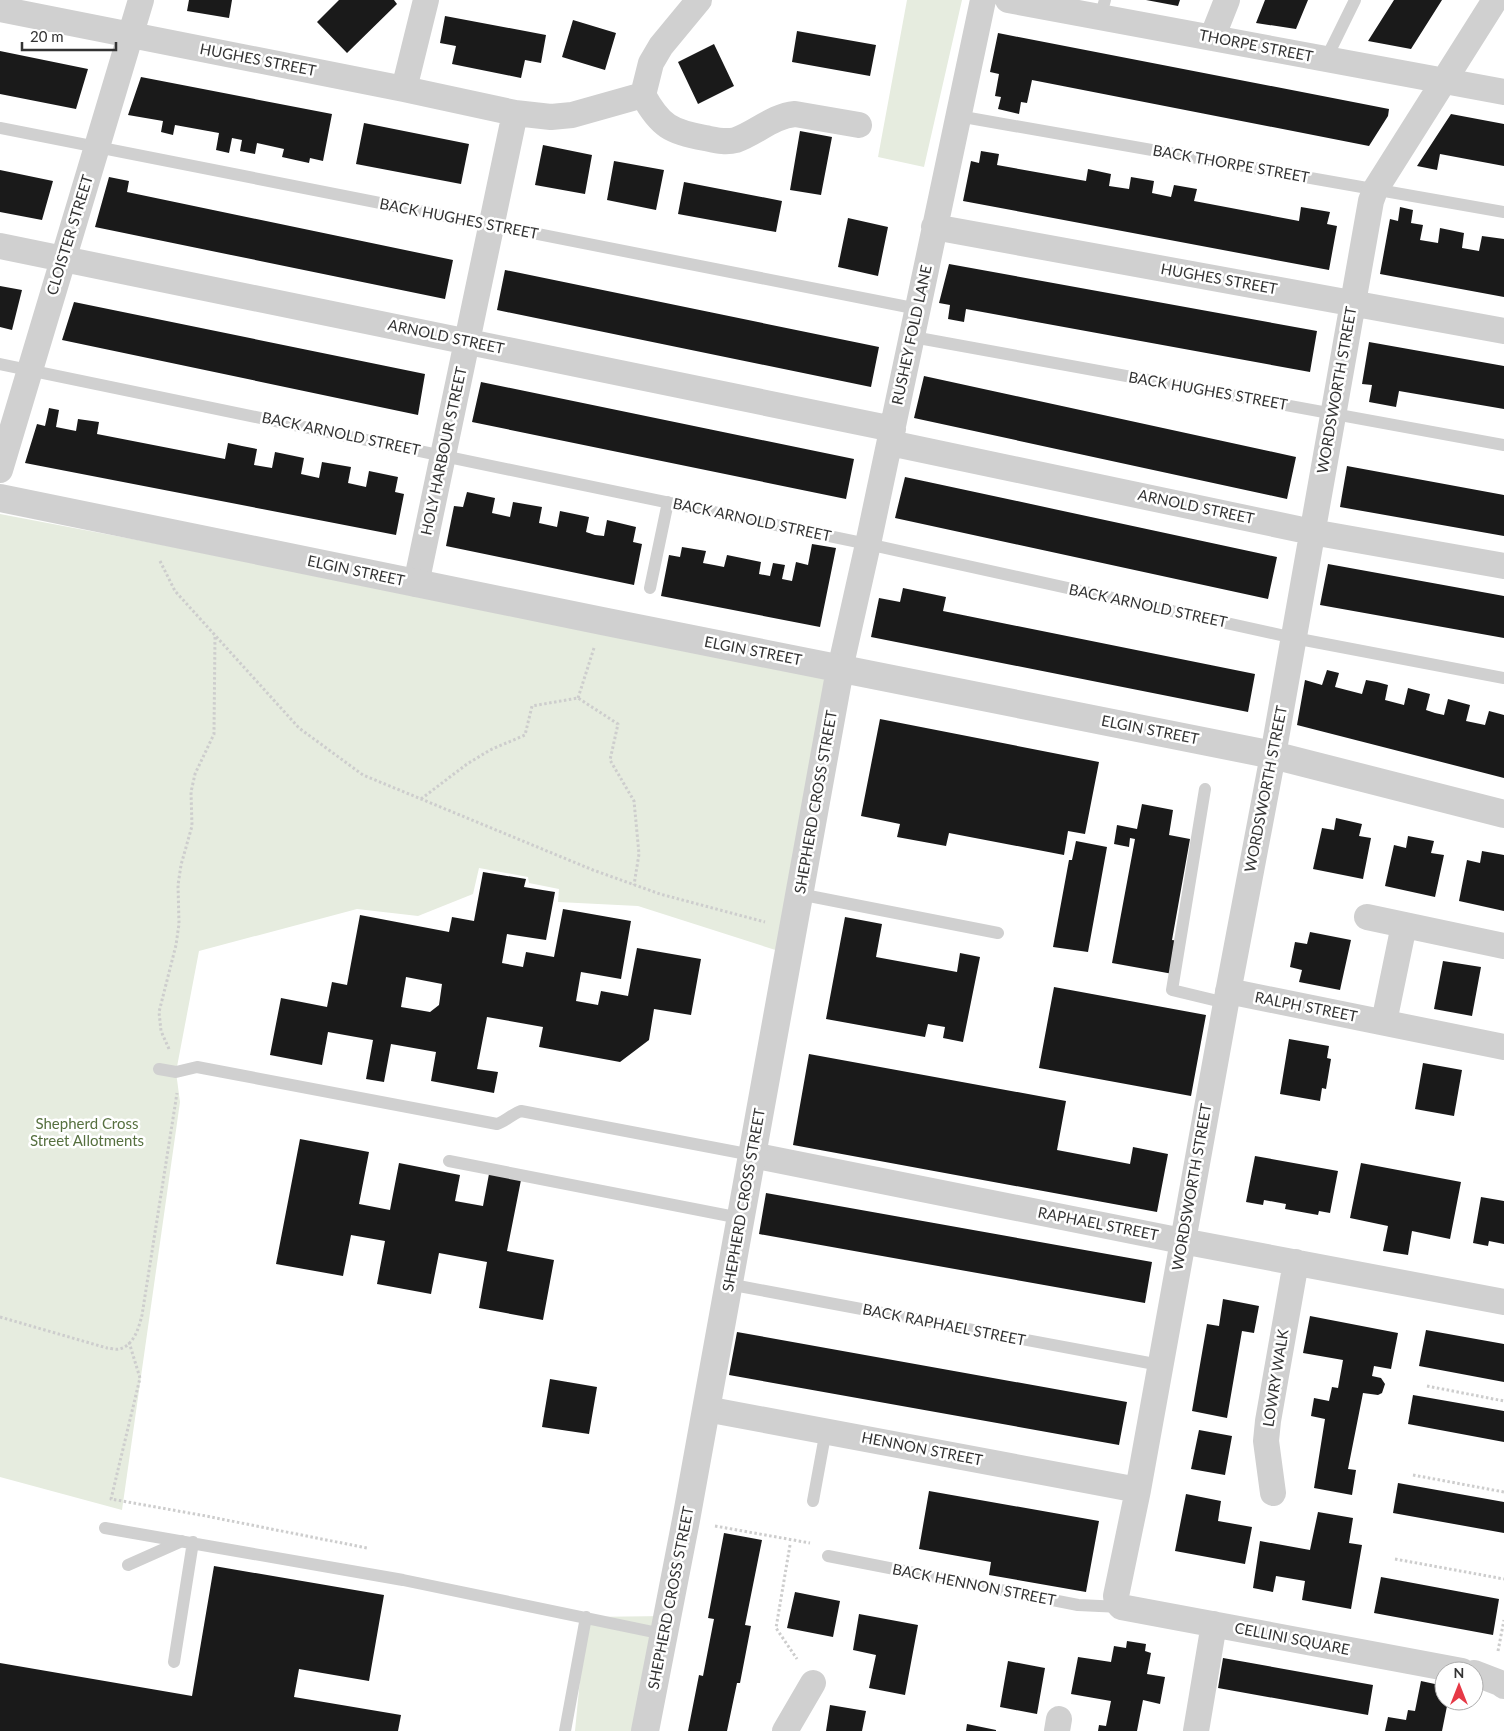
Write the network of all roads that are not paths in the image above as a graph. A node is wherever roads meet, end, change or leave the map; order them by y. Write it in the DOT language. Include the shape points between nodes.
graph roads {
  1 [pos="141,0"];
  2 [pos="426,0"];
  3 [pos="699,0"];
  4 [pos="983,0"];
  5 [pos="1008,0"];
  6 [pos="1227,0"];
  7 [pos="1355,0"];
  8 [pos="1495,0"];
  9 [pos="7,6"];
  10 [pos="1102,9"];
  11 [pos="130,35"];
  12 [pos="1212,38"];
  13 [pos="1326,59"];
  14 [pos="1444,81"];
  15 [pos="404,89"];
  16 [pos="1504,92"];
  17 [pos="642,95"];
  18 [pos="515,113"];
  19 [pos="958,116"];
  20 [pos="859,124"];
  21 [pos="0,128"];
  22 [pos="97,148"];
  23 [pos="1375,190"];
  24 [pos="1504,212"];
  25 [pos="492,225"];
  26 [pos="934,227"];
  27 [pos="0,246"];
  28 [pos="63,259"];
  29 [pos="1353,303"];
  30 [pos="918,309"];
  31 [pos="1504,330"];
  32 [pos="912,337"];
  33 [pos="467,342"];
  34 [pos="0,364"];
  35 [pos="30,370"];
  36 [pos="1333,414"];
  37 [pos="891,436"];
  38 [pos="1504,445"];
  39 [pos="443,455"];
  40 [pos="0,470"];
  41 [pos="0,498"];
  42 [pos="668,502"];
  43 [pos="1312,532"];
  44 [pos="868,544"];
  45 [pos="1504,566"];
  46 [pos="416,584"];
  47 [pos="650,588"];
  48 [pos="1294,638"];
  49 [pos="840,669"];
  50 [pos="1504,678"];
  51 [pos="1273,755"];
  52 [pos="1205,789"];
  53 [pos="1504,814"];
  54 [pos="799,894"];
  55 [pos="1367,917"];
  56 [pos="1404,925"];
  57 [pos="998,933"];
  58 [pos="1504,946"];
  59 [pos="1227,997"];
  60 [pos="1384,1022"];
  61 [pos="1504,1047"];
  62 [pos="159,1069"];
  63 [pos="752,1155"];
  64 [pos="449,1161"];
  65 [pos="740,1218"];
  66 [pos="1182,1241"];
  67 [pos="1296,1262"];
  68 [pos="728,1284"];
  69 [pos="1504,1302"];
  70 [pos="1160,1365"];
  71 [pos="706,1409"];
  72 [pos="826,1430"];
  73 [pos="1138,1490"];
  74 [pos="1274,1493"];
  75 [pos="813,1501"];
  76 [pos="105,1528"];
  77 [pos="187,1542"];
  78 [pos="828,1556"];
  79 [pos="128,1565"];
  80 [pos="1121,1607"];
  81 [pos="586,1617"];
  82 [pos="1214,1624"];
  83 [pos="663,1634"];
  84 [pos="174,1662"];
  85 [pos="1434,1666"];
  86 [pos="1484,1677"];
  87 [pos="813,1683"];
  88 [pos="1504,1686"];
  89 [pos="565,1731"];
  90 [pos="645,1731"];
  91 [pos="785,1731"];
  92 [pos="1196,1731"];
  1 -- 11 [label="street, CLOISTER STREET"];
  2 -- 15 [label="street"];
  3 -- 17 [label="street" via="661,46 651,64"];
  4 -- 19 [label="street, RUSHEY FOLD LANE"];
  5 -- 10 [label="street, THORPE STREET"];
  6 -- 12 [label="street"];
  7 -- 13 [label="lane"];
  8 -- 14 [label="street, WORDSWORTH STREET"];
  9 -- 11 [label="street, HUGHES STREET"];
  10 -- 12 [label="street, THORPE STREET"];
  11 -- 15 [label="street, HUGHES STREET"];
  11 -- 22 [label="street, CLOISTER STREET"];
  12 -- 13 [label="street, THORPE STREET"];
  13 -- 14 [label="street, THORPE STREET"];
  14 -- 16 [label="street, THORPE STREET"];
  14 -- 23 [label="street, WORDSWORTH STREET"];
  15 -- 18 [label="street, HUGHES STREET"];
  17 -- 18 [label="street, HUGHES STREET" via="572,115 551,117"];
  17 -- 20 [label="street" via="667,127 686,135 724,142 736,140 785,115"];
  18 -- 25 [label="street, HOLY HARBOUR STREET"];
  19 -- 23 [label="lane, BACK THORPE STREET"];
  19 -- 26 [label="street, RUSHEY FOLD LANE"];
  21 -- 22 [label="lane, BACK HUGHES STREET"];
  22 -- 25 [label="lane, BACK HUGHES STREET"];
  22 -- 28 [label="street, CLOISTER STREET"];
  23 -- 24 [label="lane, BACK THORPE STREET"];
  23 -- 29 [label="street, WORDSWORTH STREET"];
  25 -- 30 [label="lane, BACK HUGHES STREET"];
  25 -- 33 [label="street, HOLY HARBOUR STREET"];
  26 -- 29 [label="street, HUGHES STREET"];
  26 -- 30 [label="street, RUSHEY FOLD LANE"];
  27 -- 28 [label="street, ARNOLD STREET"];
  28 -- 33 [label="street, ARNOLD STREET"];
  28 -- 35 [label="street, CLOISTER STREET"];
  29 -- 31 [label="street, HUGHES STREET"];
  29 -- 36 [label="street, WORDSWORTH STREET"];
  30 -- 32 [label="street, RUSHEY FOLD LANE"];
  32 -- 36 [label="lane, BACK HUGHES STREET"];
  32 -- 37 [label="street, RUSHEY FOLD LANE"];
  33 -- 37 [label="street, ARNOLD STREET"];
  33 -- 39 [label="street, HOLY HARBOUR STREET"];
  34 -- 35 [label="lane, BACK ARNOLD STREET"];
  35 -- 39 [label="lane, BACK ARNOLD STREET"];
  35 -- 40 [label="street, CLOISTER STREET"];
  36 -- 38 [label="lane, BACK HUGHES STREET"];
  36 -- 43 [label="street, WORDSWORTH STREET"];
  37 -- 43 [label="street, ARNOLD STREET"];
  37 -- 44 [label="street, RUSHEY FOLD LANE"];
  39 -- 42 [label="lane, BACK ARNOLD STREET"];
  39 -- 46 [label="street, HOLY HARBOUR STREET"];
  41 -- 46 [label="street, ELGIN STREET"];
  42 -- 44 [label="lane, BACK ARNOLD STREET"];
  42 -- 47 [label="lane"];
  43 -- 45 [label="street, ARNOLD STREET"];
  43 -- 48 [label="street, WORDSWORTH STREET"];
  44 -- 48 [label="lane, BACK ARNOLD STREET"];
  44 -- 49 [label="street, RUSHEY FOLD LANE"];
  46 -- 49 [label="street, ELGIN STREET"];
  48 -- 50 [label="lane, BACK ARNOLD STREET"];
  48 -- 51 [label="street, WORDSWORTH STREET"];
  49 -- 51 [label="street, ELGIN STREET"];
  49 -- 54 [label="street, SHEPHERD CROSS STREET"];
  51 -- 53 [label="street, ELGIN STREET"];
  51 -- 59 [label="street, WORDSWORTH STREET"];
  52 -- 59 [label="lane" via="1172,990"];
  54 -- 57 [label="lane"];
  54 -- 63 [label="street, SHEPHERD CROSS STREET"];
  55 -- 56 [label="street"];
  56 -- 58 [label="street"];
  56 -- 60 [label="street"];
  59 -- 60 [label="street, RALPH STREET"];
  59 -- 66 [label="street, WORDSWORTH STREET"];
  60 -- 61 [label="street, RALPH STREET"];
  62 -- 63 [label="lane" via="176,1072 196,1067 497,1124 521,1112"];
  63 -- 65 [label="street, SHEPHERD CROSS STREET"];
  63 -- 66 [label="street, RAPHAEL STREET"];
  64 -- 65 [label="lane"];
  65 -- 68 [label="street, SHEPHERD CROSS STREET"];
  66 -- 67 [label="street, RAPHAEL STREET"];
  66 -- 70 [label="street, WORDSWORTH STREET"];
  67 -- 69 [label="street, RAPHAEL STREET"];
  67 -- 74 [label="street, LOWRY WALK" via="1266,1441"];
  68 -- 70 [label="lane, BACK RAPHAEL STREET"];
  68 -- 71 [label="street, SHEPHERD CROSS STREET"];
  70 -- 73 [label="street, WORDSWORTH STREET"];
  71 -- 72 [label="street, HENNON STREET"];
  71 -- 83 [label="street, SHEPHERD CROSS STREET"];
  72 -- 73 [label="street, HENNON STREET"];
  72 -- 75 [label="lane"];
  73 -- 80 [label="street, WORDSWORTH STREET" via="1116,1596"];
  76 -- 77 [label="lane"];
  77 -- 79 [label="lane"];
  77 -- 81 [label="lane" via="403,1580"];
  77 -- 84 [label="lane"];
  78 -- 80 [label="lane, BACK HENNON STREET" via="1078,1605"];
  80 -- 82 [label="street, CELLINI SQUARE"];
  81 -- 83 [label="lane"];
  81 -- 89 [label="lane"];
  82 -- 85 [label="street, CELLINI SQUARE"];
  82 -- 92 [label="street"];
  83 -- 90 [label="street, SHEPHERD CROSS STREET"];
  86 -- 88 [label="street"];
  87 -- 91 [label="street"];
}
